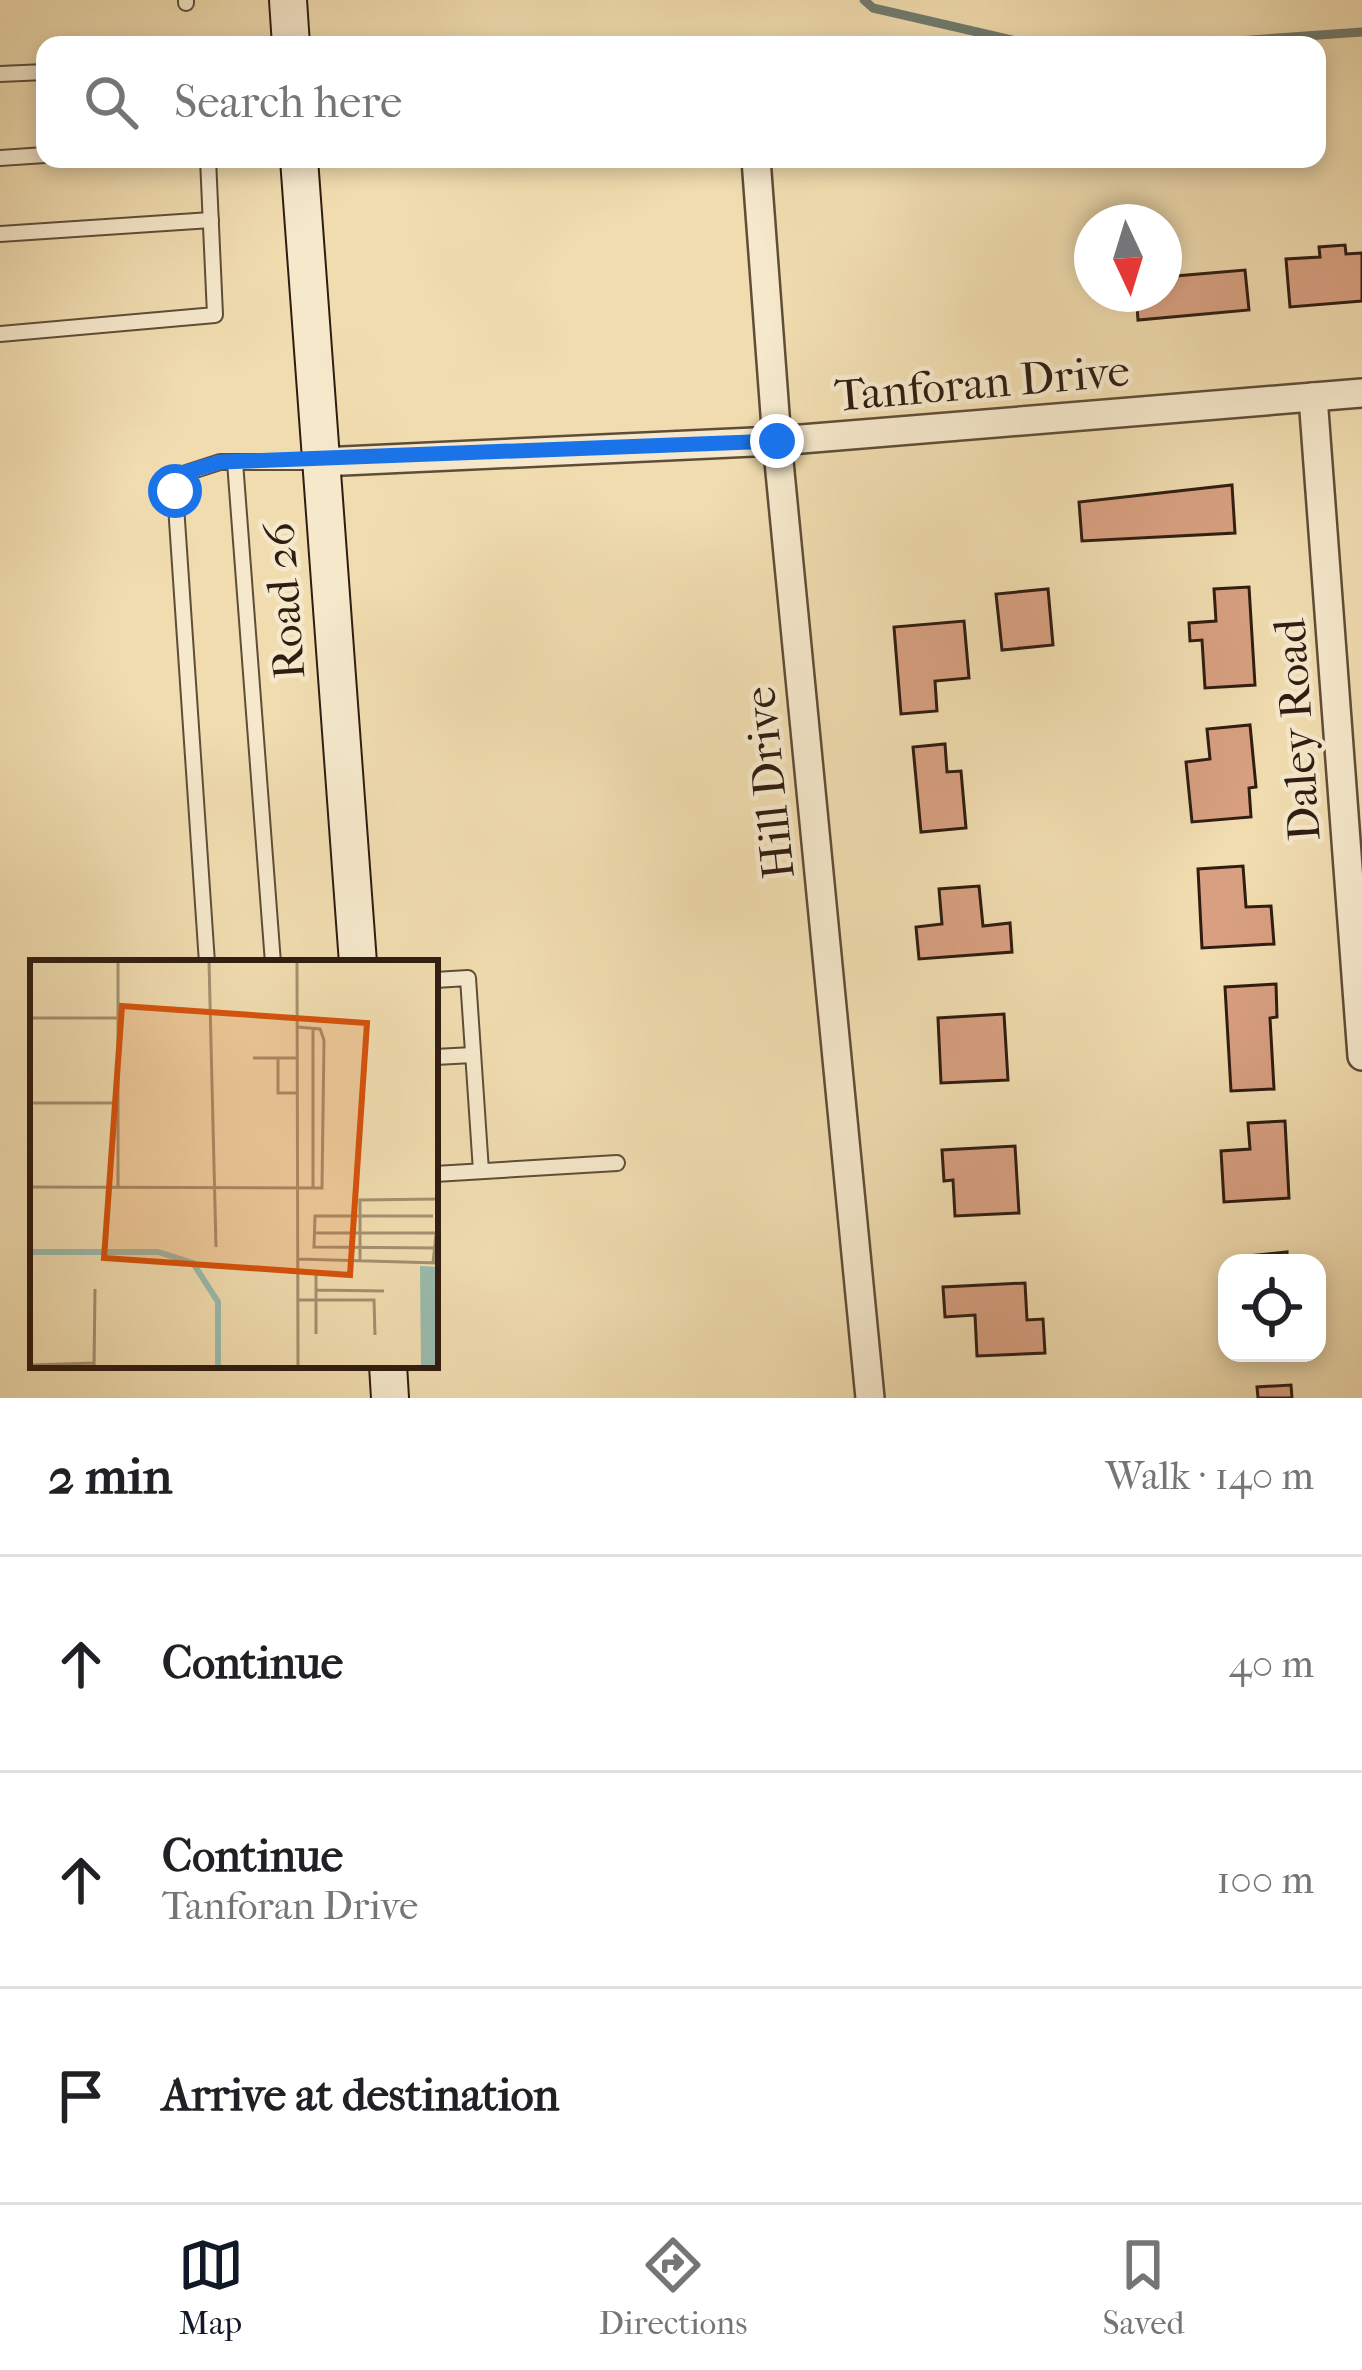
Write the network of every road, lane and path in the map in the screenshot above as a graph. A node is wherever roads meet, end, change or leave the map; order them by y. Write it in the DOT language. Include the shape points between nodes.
graph roads {
  1 [pos="288,0"];
  2 [pos="290,36"];
  3 [pos="36,72"];
  4 [pos="0,74"];
  5 [pos="36,156"];
  6 [pos="0,158"];
  7 [pos="208,168"];
  8 [pos="300,168"];
  9 [pos="757,168"];
  10 [pos="211,220"];
  11 [pos="0,234"];
  12 [pos="0,334"];
  13 [pos="1362,394"];
  14 [pos="1313,397"];
  15 [pos="777,441"];
  16 [pos="235,462"];
  17 [pos="320,462"];
  18 [pos="1355,860"];
  19 [pos="207,960"];
  20 [pos="273,960"];
  21 [pos="358,960"];
  22 [pos="438,980"];
  23 [pos="473,1054"];
  24 [pos="1362,1056"];
  25 [pos="438,1057"];
  26 [pos="617,1163"];
  27 [pos="481,1171"];
  28 [pos="438,1174"];
  29 [pos="388,1368"];
  30 [pos="390,1398"];
  31 [pos="870,1398"];
  1 -- 2 [label="street"];
  3 -- 4 [label="lane"];
  5 -- 6 [label="lane"];
  7 -- 10 [label="lane"];
  8 -- 17 [label="street, Road 26"];
  9 -- 15 [label="street, Hill Drive"];
  10 -- 11 [label="lane"];
  10 -- 12 [label="lane" via="215,315"];
  13 -- 14 [label="street, Tanforan Drive"];
  14 -- 15 [label="street, Tanforan Drive"];
  14 -- 18 [label="street, Daley Road"];
  15 -- 17 [label="street, Tanforan Drive"];
  15 -- 31 [label="street, Hill Drive"];
  16 -- 17 [label="lane"];
  16 -- 19 [label="lane" via="186,472 175,491"];
  16 -- 20 [label="lane"];
  17 -- 21 [label="street, Road 26"];
  18 -- 24 [label="street, Daley Road"];
  22 -- 23 [label="lane" via="468,978"];
  23 -- 25 [label="lane"];
  23 -- 27 [label="lane"];
  26 -- 27 [label="lane"];
  27 -- 28 [label="lane"];
  29 -- 30 [label="street"];
}
